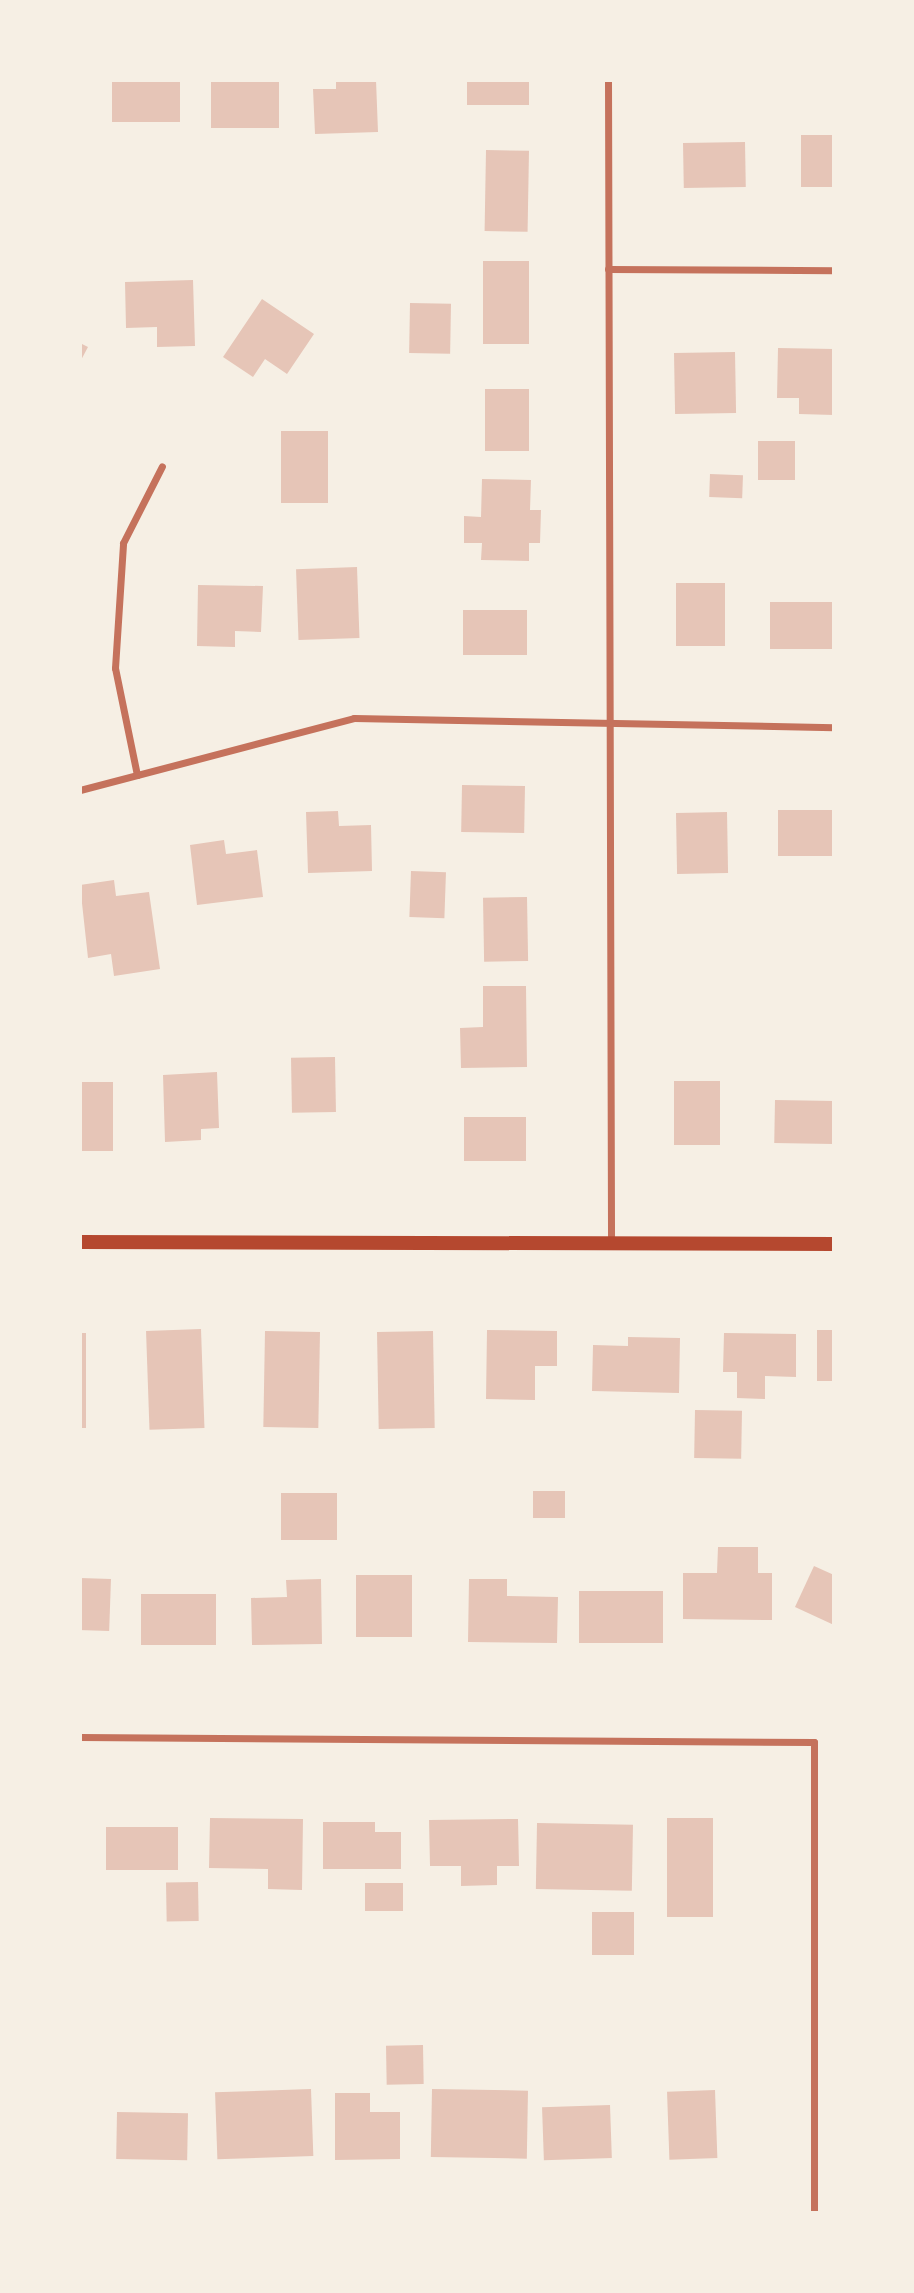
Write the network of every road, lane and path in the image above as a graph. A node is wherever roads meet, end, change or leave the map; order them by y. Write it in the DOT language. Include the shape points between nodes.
graph roads {
  1 [pos="608,80"];
  2 [pos="608,269"];
  3 [pos="834,270"];
  4 [pos="162,466"];
  5 [pos="608,723"];
  6 [pos="834,727"];
  7 [pos="137,775"];
  8 [pos="80,790"];
  9 [pos="80,1242"];
  10 [pos="611,1244"];
  11 [pos="834,1244"];
  12 [pos="80,1737"];
  13 [pos="814,2213"];
  1 -- 2 [label="street"];
  2 -- 3 [label="street"];
  2 -- 5 [label="street"];
  4 -- 7 [label="street" via="123,543 115,668"];
  5 -- 6 [label="street"];
  5 -- 7 [label="street" via="354,718"];
  5 -- 10 [label="street"];
  7 -- 8 [label="street"];
  9 -- 10 [label="main road"];
  10 -- 11 [label="main road"];
  12 -- 13 [label="street" via="814,1742"];
}
